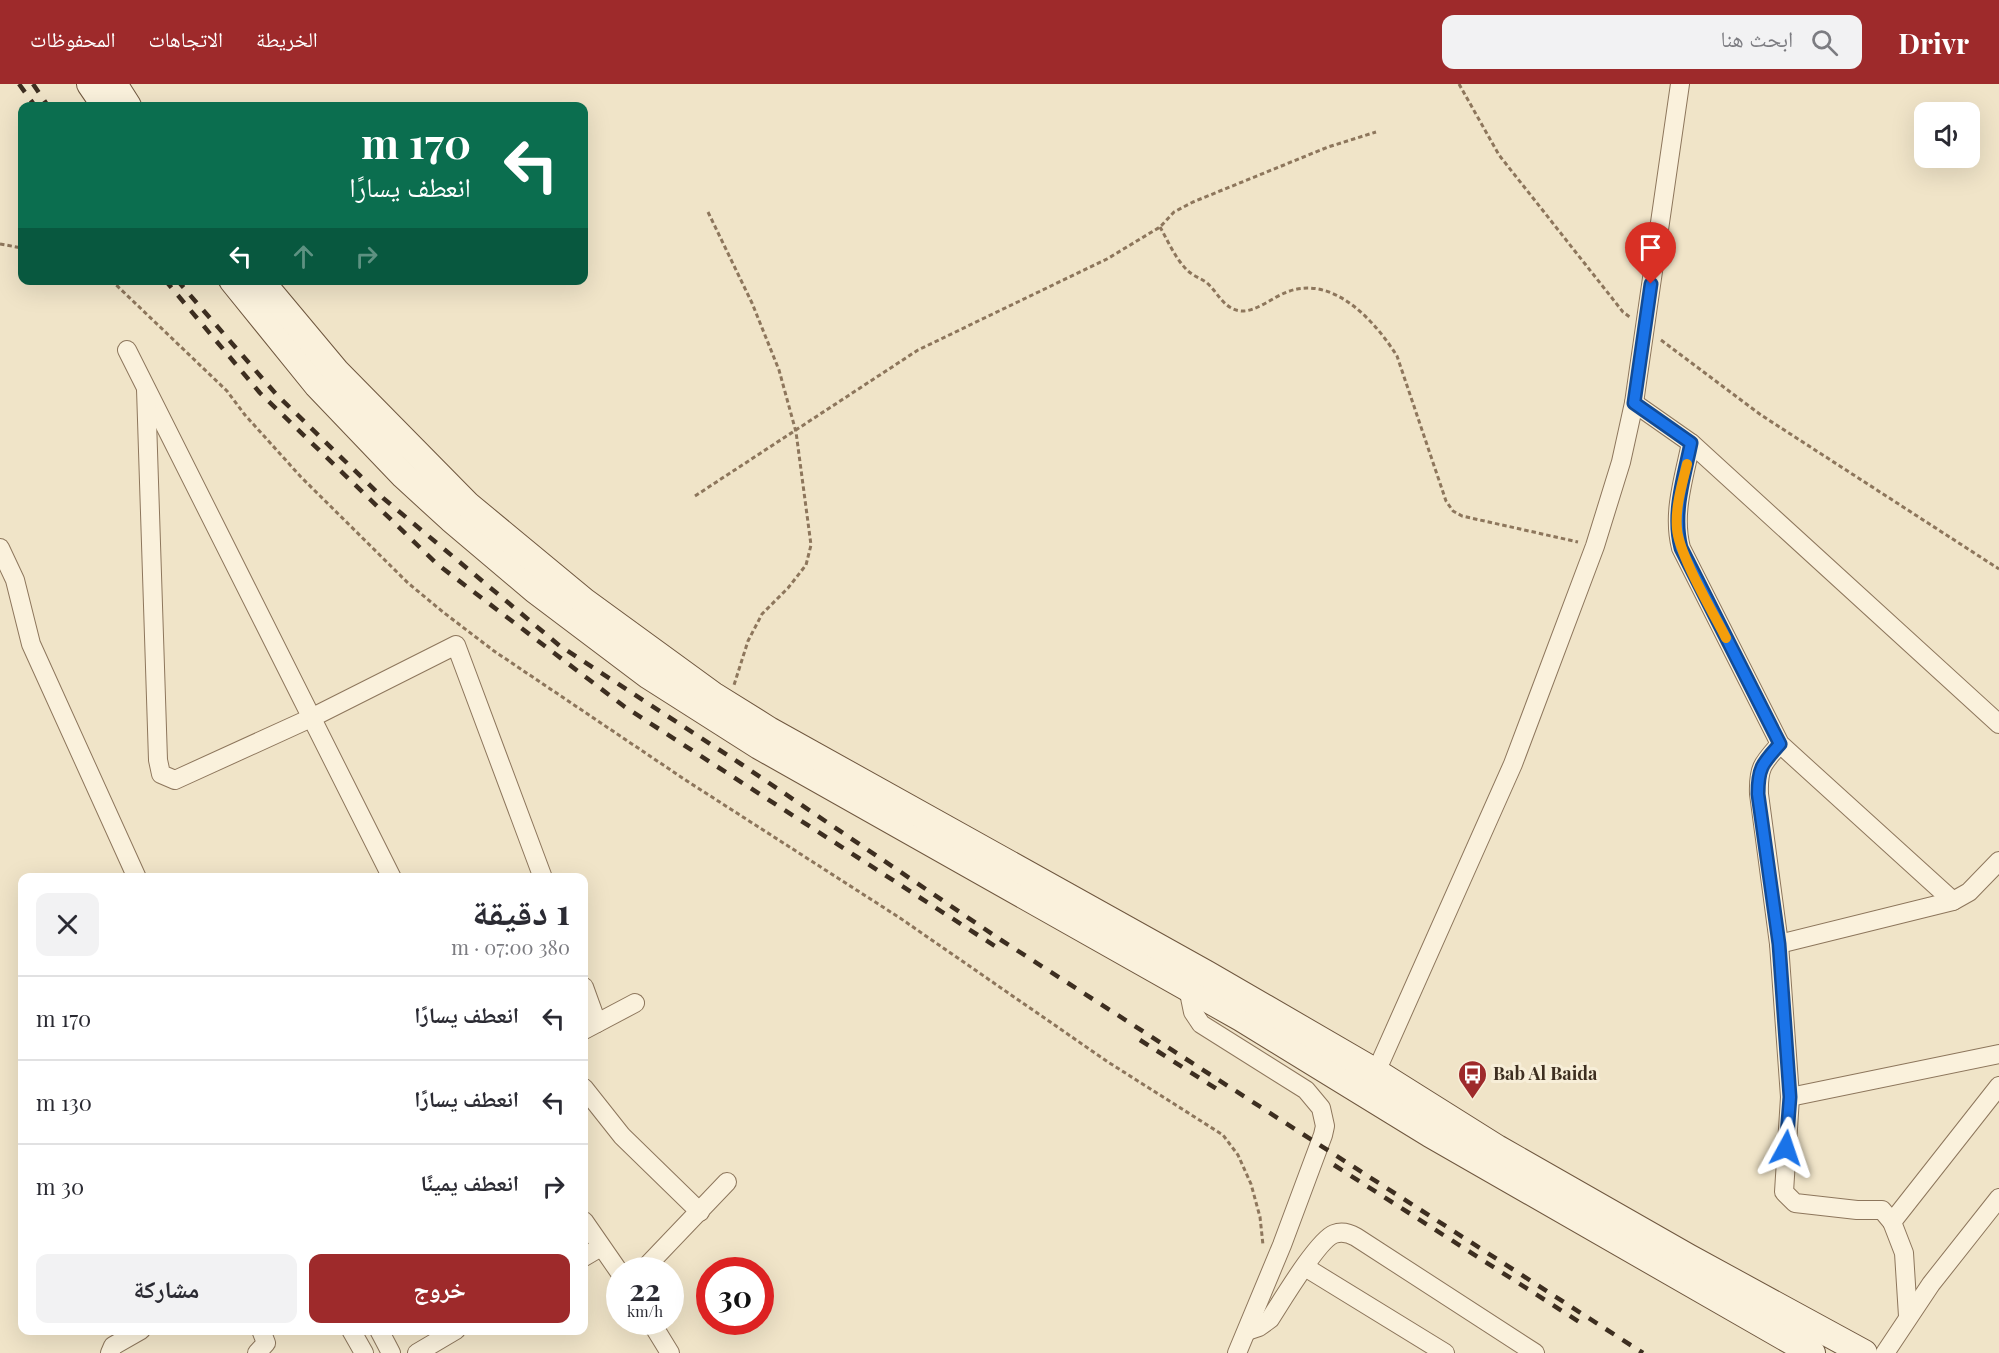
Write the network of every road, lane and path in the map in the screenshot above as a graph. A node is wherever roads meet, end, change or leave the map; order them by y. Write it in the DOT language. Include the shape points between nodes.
graph roads {
  1 [pos="90,84"];
  2 [pos="114,84"];
  3 [pos="1459,84"];
  4 [pos="1680,84"];
  5 [pos="102,102"];
  6 [pos="125,102"];
  7 [pos="1376,132"];
  8 [pos="708,212"];
  9 [pos="1160,227"];
  10 [pos="0,244"];
  11 [pos="18,247"];
  12 [pos="116,285"];
  13 [pos="236,285"];
  14 [pos="264,285"];
  15 [pos="1645,328"];
  16 [pos="127,350"];
  17 [pos="146,389"];
  18 [pos="1634,403"];
  19 [pos="796,432"];
  20 [pos="1691,443"];
  21 [pos="695,496"];
  22 [pos="1595,546"];
  23 [pos="0,548"];
  24 [pos="1999,569"];
  25 [pos="727,704"];
  26 [pos="311,717"];
  27 [pos="1999,724"];
  28 [pos="1780,744"];
  29 [pos="1999,861"];
  30 [pos="135,873"];
  31 [pos="389,873"];
  32 [pos="541,873"];
  33 [pos="1953,901"];
  34 [pos="1779,944"];
  35 [pos="1188,988"];
  36 [pos="635,1003"];
  37 [pos="590,1026"];
  38 [pos="1999,1054"];
  39 [pos="1376,1072"];
  40 [pos="1999,1086"];
  41 [pos="588,1093"];
  42 [pos="1790,1097"];
  43 [pos="727,1182"];
  44 [pos="1999,1198"];
  45 [pos="700,1212"];
  46 [pos="1892,1222"];
  47 [pos="588,1227"];
  48 [pos="601,1247"];
  49 [pos="1263,1247"];
  50 [pos="588,1255"];
  51 [pos="608,1257"];
  52 [pos="656,1257"];
  53 [pos="1305,1267"];
  54 [pos="1908,1316"];
  55 [pos="1247,1330"];
  56 [pos="132,1335"];
  57 [pos="263,1335"];
  58 [pos="354,1335"];
  59 [pos="382,1335"];
  60 [pos="448,1335"];
  61 [pos="659,1335"];
  62 [pos="110,1353"];
  63 [pos="257,1353"];
  64 [pos="364,1353"];
  65 [pos="391,1353"];
  66 [pos="417,1353"];
  67 [pos="670,1353"];
  68 [pos="1237,1353"];
  69 [pos="1445,1353"];
  70 [pos="1536,1353"];
  71 [pos="1812,1353"];
  72 [pos="1864,1353"];
  73 [pos="1885,1353"];
  1 -- 5 [label="street"];
  2 -- 6 [label="street"];
  3 -- 15 [label="path" via="1499,156 1623,312"];
  4 -- 15 [label="street"];
  7 -- 9 [label="path" via="1328,147 1193,202 1174,212"];
  8 -- 19 [label="path" via="779,370"];
  9 -- 19 [label="path" via="1107,259 918,350"];
  9 -- 22 [label="path" via="1186,269 1206,282 1228,306 1250,310 1301,287 1318,287 1350,304 1371,322 1397,356 1446,501 1454,511"];
  10 -- 11 [label="path"];
  12 -- 49 [label="path" via="227,391 301,477 442,612 687,781 900,918 1108,1062 1223,1135 1238,1155 1251,1184 1262,1224"];
  13 -- 35 [label="street" via="317,385 404,476 527,583 610,648 759,746"];
  14 -- 25 [label="street" via="336,371 468,506 584,601"];
  15 -- 18 [label="street"];
  15 -- 24 [label="path" via="1761,415"];
  16 -- 17 [label="street"];
  17 -- 26 [label="street"];
  17 -- 26 [label="street" via="161,774 176,780"];
  18 -- 20 [label="street"];
  18 -- 22 [label="street"];
  19 -- 21 [label="path"];
  19 -- 25 [label="path" via="812,545 806,565 762,614 748,641"];
  20 -- 27 [label="street"];
  20 -- 28 [label="street" via="1677,513 1681,548"];
  22 -- 39 [label="street" via="1513,764"];
  23 -- 30 [label="street" via="15,580 31,644"];
  25 -- 39 [label="street"];
  26 -- 31 [label="street"];
  26 -- 32 [label="street" via="456,645"];
  28 -- 33 [label="street"];
  28 -- 34 [label="street" via="1758,774"];
  29 -- 33 [label="street" via="1969,892"];
  33 -- 34 [label="street"];
  34 -- 42 [label="street"];
  35 -- 55 [label="street" via="1193,1012 1201,1024 1306,1090 1317,1101 1324,1117 1323,1135 1306,1183"];
  35 -- 71 [label="street" via="1430,1134"];
  36 -- 37 [label="street"];
  38 -- 42 [label="street"];
  39 -- 72 [label="street" via="1527,1165"];
  40 -- 46 [label="street"];
  41 -- 45 [label="street" via="622,1136"];
  42 -- 46 [label="street" via="1783,1187 1786,1196 1801,1204 1882,1210"];
  43 -- 45 [label="street"];
  44 -- 54 [label="street"];
  45 -- 52 [label="street"];
  46 -- 54 [label="street" via="1904,1253"];
  47 -- 48 [label="street"];
  48 -- 50 [label="street"];
  48 -- 51 [label="street"];
  53 -- 55 [label="street" via="1269,1319 1259,1328"];
  53 -- 69 [label="street"];
  53 -- 70 [label="street" via="1326,1238 1349,1233"];
  54 -- 73 [label="street"];
  55 -- 68 [label="street"];
  56 -- 62 [label="street" via="113,1346"];
  57 -- 63 [label="street" via="266,1343"];
  58 -- 64 [label="street"];
  59 -- 65 [label="street"];
  60 -- 66 [label="street"];
  61 -- 67 [label="street"];
}
